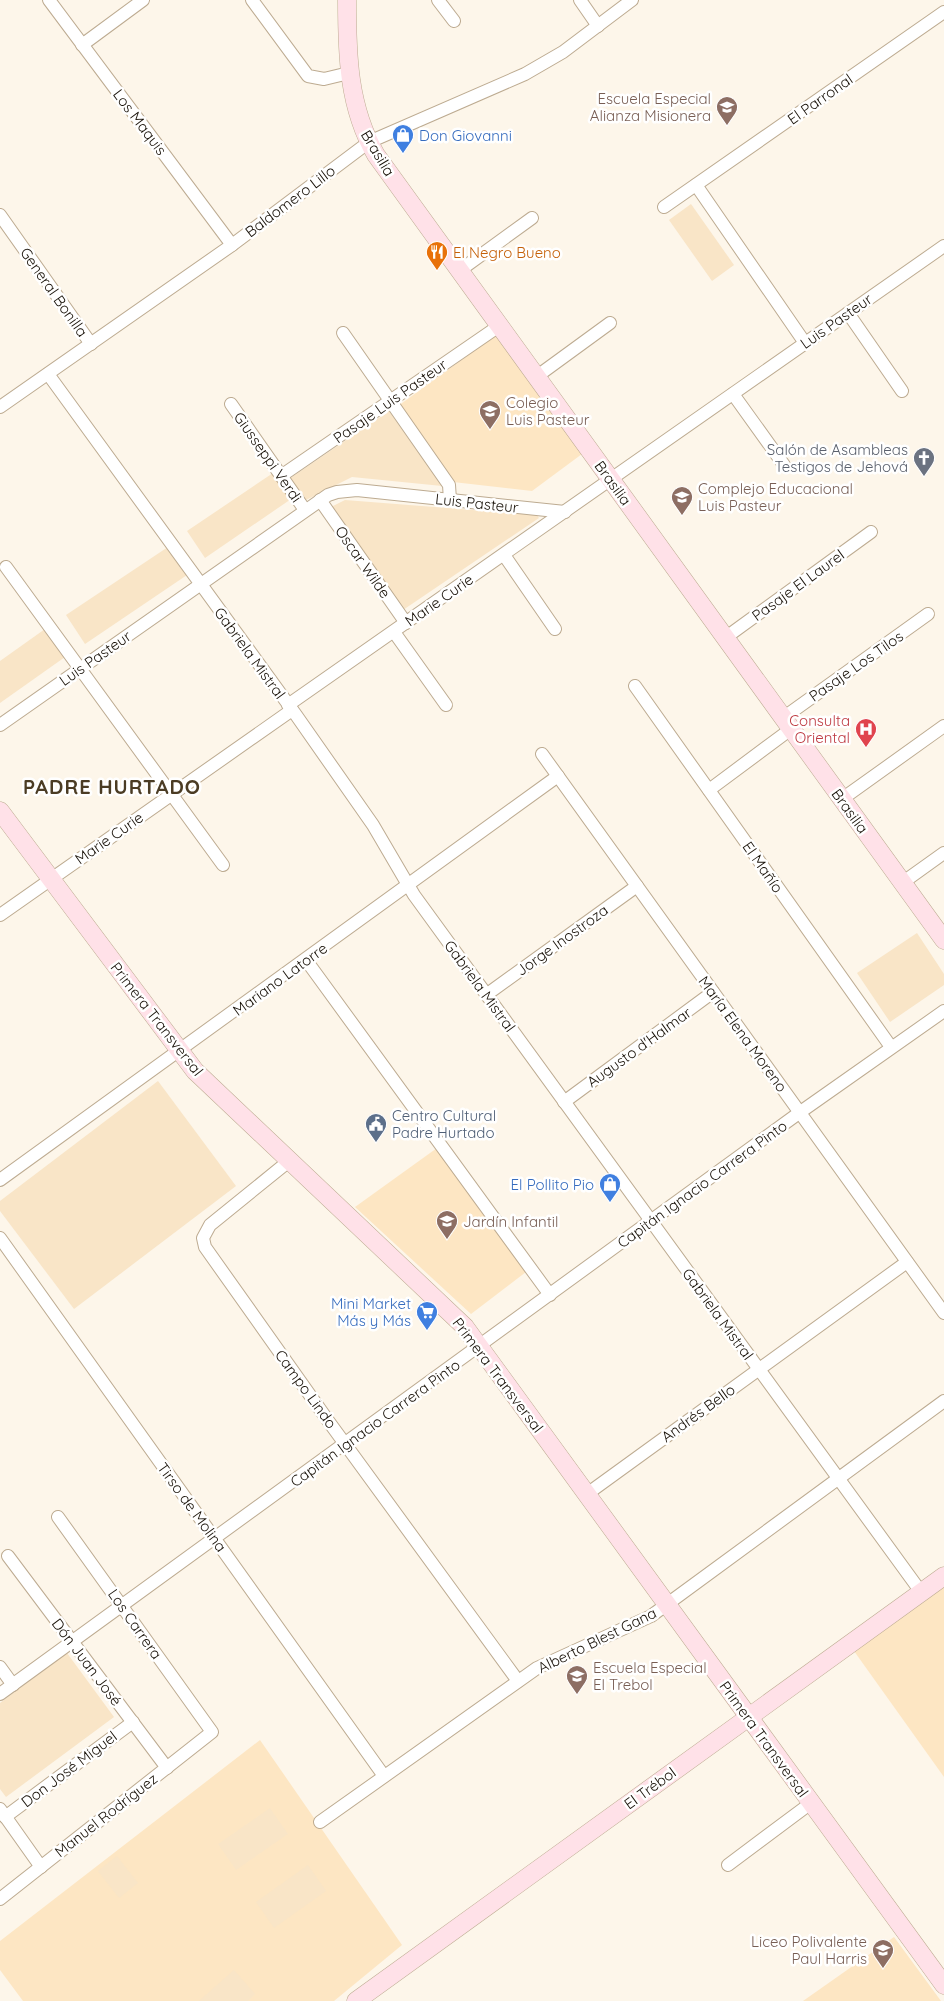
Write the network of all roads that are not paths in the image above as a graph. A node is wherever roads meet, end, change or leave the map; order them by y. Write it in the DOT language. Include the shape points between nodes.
graph roads {
  1 [pos="49,0"];
  2 [pos="143,0"];
  3 [pos="252,0"];
  4 [pos="347,0"];
  5 [pos="438,0"];
  6 [pos="580,0"];
  7 [pos="632,0"];
  8 [pos="944,12"];
  9 [pos="454,21"];
  10 [pos="598,26"];
  11 [pos="82,45"];
  12 [pos="349,72"];
  13 [pos="369,142"];
  14 [pos="696,185"];
  15 [pos="664,208"];
  16 [pos="0,215"];
  17 [pos="532,218"];
  18 [pos="232,245"];
  19 [pos="944,246"];
  20 [pos="459,271"];
  21 [pos="848,313"];
  22 [pos="610,323"];
  23 [pos="499,326"];
  24 [pos="343,333"];
  25 [pos="806,343"];
  26 [pos="91,344"];
  27 [pos="48,374"];
  28 [pos="536,377"];
  29 [pos="902,391"];
  30 [pos="733,394"];
  31 [pos="390,401"];
  32 [pos="231,404"];
  33 [pos="0,407"];
  34 [pos="784,465"];
  35 [pos="281,476"];
  36 [pos="610,480"];
  37 [pos="320,500"];
  38 [pos="450,500"];
  39 [pos="305,510"];
  40 [pos="565,512"];
  41 [pos="871,532"];
  42 [pos="504,554"];
  43 [pos="6,567"];
  44 [pos="199,584"];
  45 [pos="928,614"];
  46 [pos="406,623"];
  47 [pos="556,629"];
  48 [pos="394,632"];
  49 [pos="725,638"];
  50 [pos="80,668"];
  51 [pos="635,686"];
  52 [pos="446,705"];
  53 [pos="290,708"];
  54 [pos="787,724"];
  55 [pos="0,725"];
  56 [pos="944,726"];
  57 [pos="542,754"];
  58 [pos="558,776"];
  59 [pos="709,790"];
  60 [pos="172,794"];
  61 [pos="842,799"];
  62 [pos="0,811"];
  63 [pos="944,853"];
  64 [pos="223,865"];
  65 [pos="50,880"];
  66 [pos="902,882"];
  67 [pos="408,885"];
  68 [pos="637,886"];
  69 [pos="0,915"];
  70 [pos="944,940"];
  71 [pos="306,960"];
  72 [pos="713,992"];
  73 [pos="486,995"];
  74 [pos="944,1011"];
  75 [pos="892,1047"];
  76 [pos="179,1051"];
  77 [pos="564,1102"];
  78 [pos="799,1113"];
  79 [pos="289,1161"];
  80 [pos="0,1180"];
  81 [pos="651,1221"];
  82 [pos="0,1238"];
  83 [pos="907,1262"];
  84 [pos="550,1295"];
  85 [pos="944,1313"];
  86 [pos="480,1346"];
  87 [pos="758,1370"];
  88 [pos="944,1401"];
  89 [pos="345,1444"];
  90 [pos="838,1479"];
  91 [pos="586,1494"];
  92 [pos="58,1517"];
  93 [pos="215,1538"];
  94 [pos="8,1556"];
  95 [pos="944,1576"];
  96 [pos="921,1592"];
  97 [pos="667,1605"];
  98 [pos="122,1606"];
  99 [pos="72,1642"];
  100 [pos="0,1667"];
  101 [pos="518,1681"];
  102 [pos="13,1685"];
  103 [pos="0,1694"];
  104 [pos="748,1718"];
  105 [pos="133,1722"];
  106 [pos="212,1732"];
  107 [pos="167,1768"];
  108 [pos="384,1776"];
  109 [pos="811,1803"];
  110 [pos="3,1813"];
  111 [pos="320,1822"];
  112 [pos="728,1865"];
  113 [pos="41,1867"];
  114 [pos="0,1899"];
  115 [pos="944,1985"];
  116 [pos="356,2001"];
  1 -- 11 [label="street, Los Maquis"];
  2 -- 11 [label="street"];
  3 -- 12 [label="street" via="308,76 324,79"];
  4 -- 12 [label="main road, Brasilia"];
  5 -- 9 [label="street"];
  6 -- 10 [label="street"];
  7 -- 10 [label="street, Baldomero Lillo"];
  8 -- 14 [label="street, El Parronal"];
  10 -- 13 [label="street, Baldomero Lillo" via="525,74"];
  11 -- 18 [label="street, Los Maquis"];
  12 -- 13 [label="main road, Brasilia" via="358,117"];
  13 -- 18 [label="street, Baldomero Lillo"];
  13 -- 20 [label="main road, Brasilia"];
  14 -- 15 [label="street, El Parronal"];
  14 -- 25 [label="street"];
  16 -- 26 [label="street, General Bonilla"];
  17 -- 20 [label="street"];
  18 -- 26 [label="street, Baldomero Lillo"];
  19 -- 21 [label="street, Luis Pasteur"];
  20 -- 23 [label="main road, Brasilia"];
  21 -- 25 [label="street, Luis Pasteur"];
  21 -- 29 [label="street"];
  22 -- 28 [label="street"];
  23 -- 28 [label="main road, Brasilia"];
  23 -- 31 [label="street, Pasaje Luis Pasteur"];
  24 -- 31 [label="street"];
  25 -- 30 [label="street, Luis Pasteur"];
  26 -- 27 [label="street, Baldomero Lillo"];
  27 -- 33 [label="street, Baldomero Lillo"];
  27 -- 44 [label="street, Gabriela Mistral"];
  28 -- 36 [label="main road, Brasilia"];
  30 -- 34 [label="street"];
  30 -- 36 [label="street, Luis Pasteur"];
  31 -- 35 [label="street, Pasaje Luis Pasteur"];
  31 -- 38 [label="street" via="449,485"];
  32 -- 35 [label="street, Giusseppi Verdi"];
  35 -- 39 [label="street, Giusseppi Verdi"];
  36 -- 40 [label="street, Luis Pasteur"];
  36 -- 49 [label="main road, Brasilia"];
  37 -- 38 [label="street, Luis Pasteur" via="347,490"];
  37 -- 39 [label="street, Luis Pasteur"];
  37 -- 46 [label="street, Oscar Wilde"];
  38 -- 40 [label="street, Luis Pasteur"];
  39 -- 44 [label="street, Luis Pasteur"];
  40 -- 42 [label="street, Marie Curie"];
  41 -- 49 [label="street, Pasaje El Laurel"];
  42 -- 46 [label="street, Marie Curie"];
  42 -- 47 [label="street"];
  43 -- 50 [label="street"];
  44 -- 50 [label="street, Luis Pasteur"];
  44 -- 53 [label="street, Gabriela Mistral"];
  45 -- 54 [label="street, Pasaje Los Tilos"];
  46 -- 48 [label="street, Marie Curie"];
  48 -- 52 [label="street"];
  48 -- 53 [label="street, Marie Curie"];
  49 -- 54 [label="main road, Brasilia"];
  50 -- 55 [label="street, Luis Pasteur"];
  50 -- 60 [label="street"];
  51 -- 59 [label="street, El Mañío"];
  53 -- 60 [label="street, Marie Curie"];
  53 -- 67 [label="street, Gabriela Mistral" via="367,817"];
  54 -- 59 [label="street, Pasaje Los Tilos"];
  54 -- 61 [label="main road, Brasilia"];
  56 -- 61 [label="street"];
  57 -- 58 [label="street, María Elena Moreno"];
  58 -- 67 [label="street, Mariano Latorre"];
  58 -- 68 [label="street, María Elena Moreno"];
  59 -- 75 [label="street, El Mañío"];
  60 -- 64 [label="street"];
  60 -- 65 [label="street, Marie Curie"];
  61 -- 66 [label="main road, Brasilia"];
  62 -- 65 [label="main road, Primera Transversal"];
  63 -- 66 [label="street"];
  65 -- 69 [label="street, Marie Curie"];
  65 -- 76 [label="main road, Primera Transversal"];
  66 -- 70 [label="main road, Brasilia"];
  67 -- 71 [label="street, Mariano Latorre"];
  67 -- 73 [label="street, Gabriela Mistral"];
  68 -- 72 [label="street, María Elena Moreno"];
  68 -- 73 [label="street, Jorge Inostroza"];
  71 -- 76 [label="street, Mariano Latorre"];
  71 -- 84 [label="street"];
  72 -- 77 [label="street, Augusto d'Halmar"];
  72 -- 78 [label="street, María Elena Moreno"];
  73 -- 77 [label="street, Gabriela Mistral"];
  74 -- 75 [label="street, Capitán Ignacio Carrera Pinto"];
  75 -- 78 [label="street, Capitán Ignacio Carrera Pinto"];
  76 -- 79 [label="main road, Primera Transversal" via="210,1086"];
  76 -- 80 [label="street, Mariano Latorre"];
  77 -- 81 [label="street, Gabriela Mistral"];
  78 -- 81 [label="street, Capitán Ignacio Carrera Pinto"];
  78 -- 83 [label="street, María Elena Moreno"];
  79 -- 86 [label="main road, Primera Transversal" via="456,1318"];
  79 -- 89 [label="street, Campo Lindo" via="210,1225 204,1242 207,1251"];
  81 -- 84 [label="street, Capitán Ignacio Carrera Pinto"];
  81 -- 87 [label="street, Gabriela Mistral"];
  82 -- 93 [label="street, Tirso de Molina"];
  83 -- 85 [label="street, María Elena Moreno"];
  83 -- 87 [label="street, Andrés Bello"];
  84 -- 86 [label="street, Capitán Ignacio Carrera Pinto"];
  86 -- 89 [label="street, Capitán Ignacio Carrera Pinto"];
  86 -- 91 [label="main road, Primera Transversal"];
  87 -- 90 [label="street, Gabriela Mistral"];
  87 -- 91 [label="street, Andrés Bello"];
  88 -- 90 [label="street, Alberto Blest Gana"];
  89 -- 93 [label="street, Capitán Ignacio Carrera Pinto"];
  89 -- 101 [label="street, Campo Lindo"];
  90 -- 96 [label="street, Gabriela Mistral"];
  90 -- 97 [label="street, Alberto Blest Gana"];
  91 -- 97 [label="main road, Primera Transversal"];
  92 -- 98 [label="street, Los Carrera"];
  93 -- 98 [label="street, Capitán Ignacio Carrera Pinto"];
  93 -- 108 [label="street, Tirso de Molina"];
  94 -- 99 [label="street, Dón Juan José"];
  95 -- 96 [label="main road, El Trébol"];
  96 -- 104 [label="main road, El Trébol"];
  97 -- 101 [label="street, Alberto Blest Gana" via="628,1628 548,1662"];
  97 -- 104 [label="main road, Primera Transversal"];
  98 -- 99 [label="street, Capitán Ignacio Carrera Pinto"];
  98 -- 106 [label="street, Los Carrera"];
  99 -- 102 [label="street, Capitán Ignacio Carrera Pinto"];
  99 -- 105 [label="street, Dón Juan José"];
  100 -- 102 [label="street"];
  101 -- 108 [label="street, Alberto Blest Gana"];
  102 -- 103 [label="street, Capitán Ignacio Carrera Pinto"];
  104 -- 109 [label="main road, Primera Transversal"];
  104 -- 116 [label="main road, El Trébol"];
  105 -- 107 [label="street, Dón Juan José"];
  105 -- 110 [label="street, Don José Miguel"];
  106 -- 107 [label="street, Manuel Rodríguez"];
  107 -- 113 [label="street, Manuel Rodríguez"];
  108 -- 111 [label="street, Alberto Blest Gana"];
  109 -- 112 [label="street"];
  109 -- 115 [label="main road, Primera Transversal"];
  110 -- 113 [label="street"];
  113 -- 114 [label="street, Manuel Rodríguez"];
}
